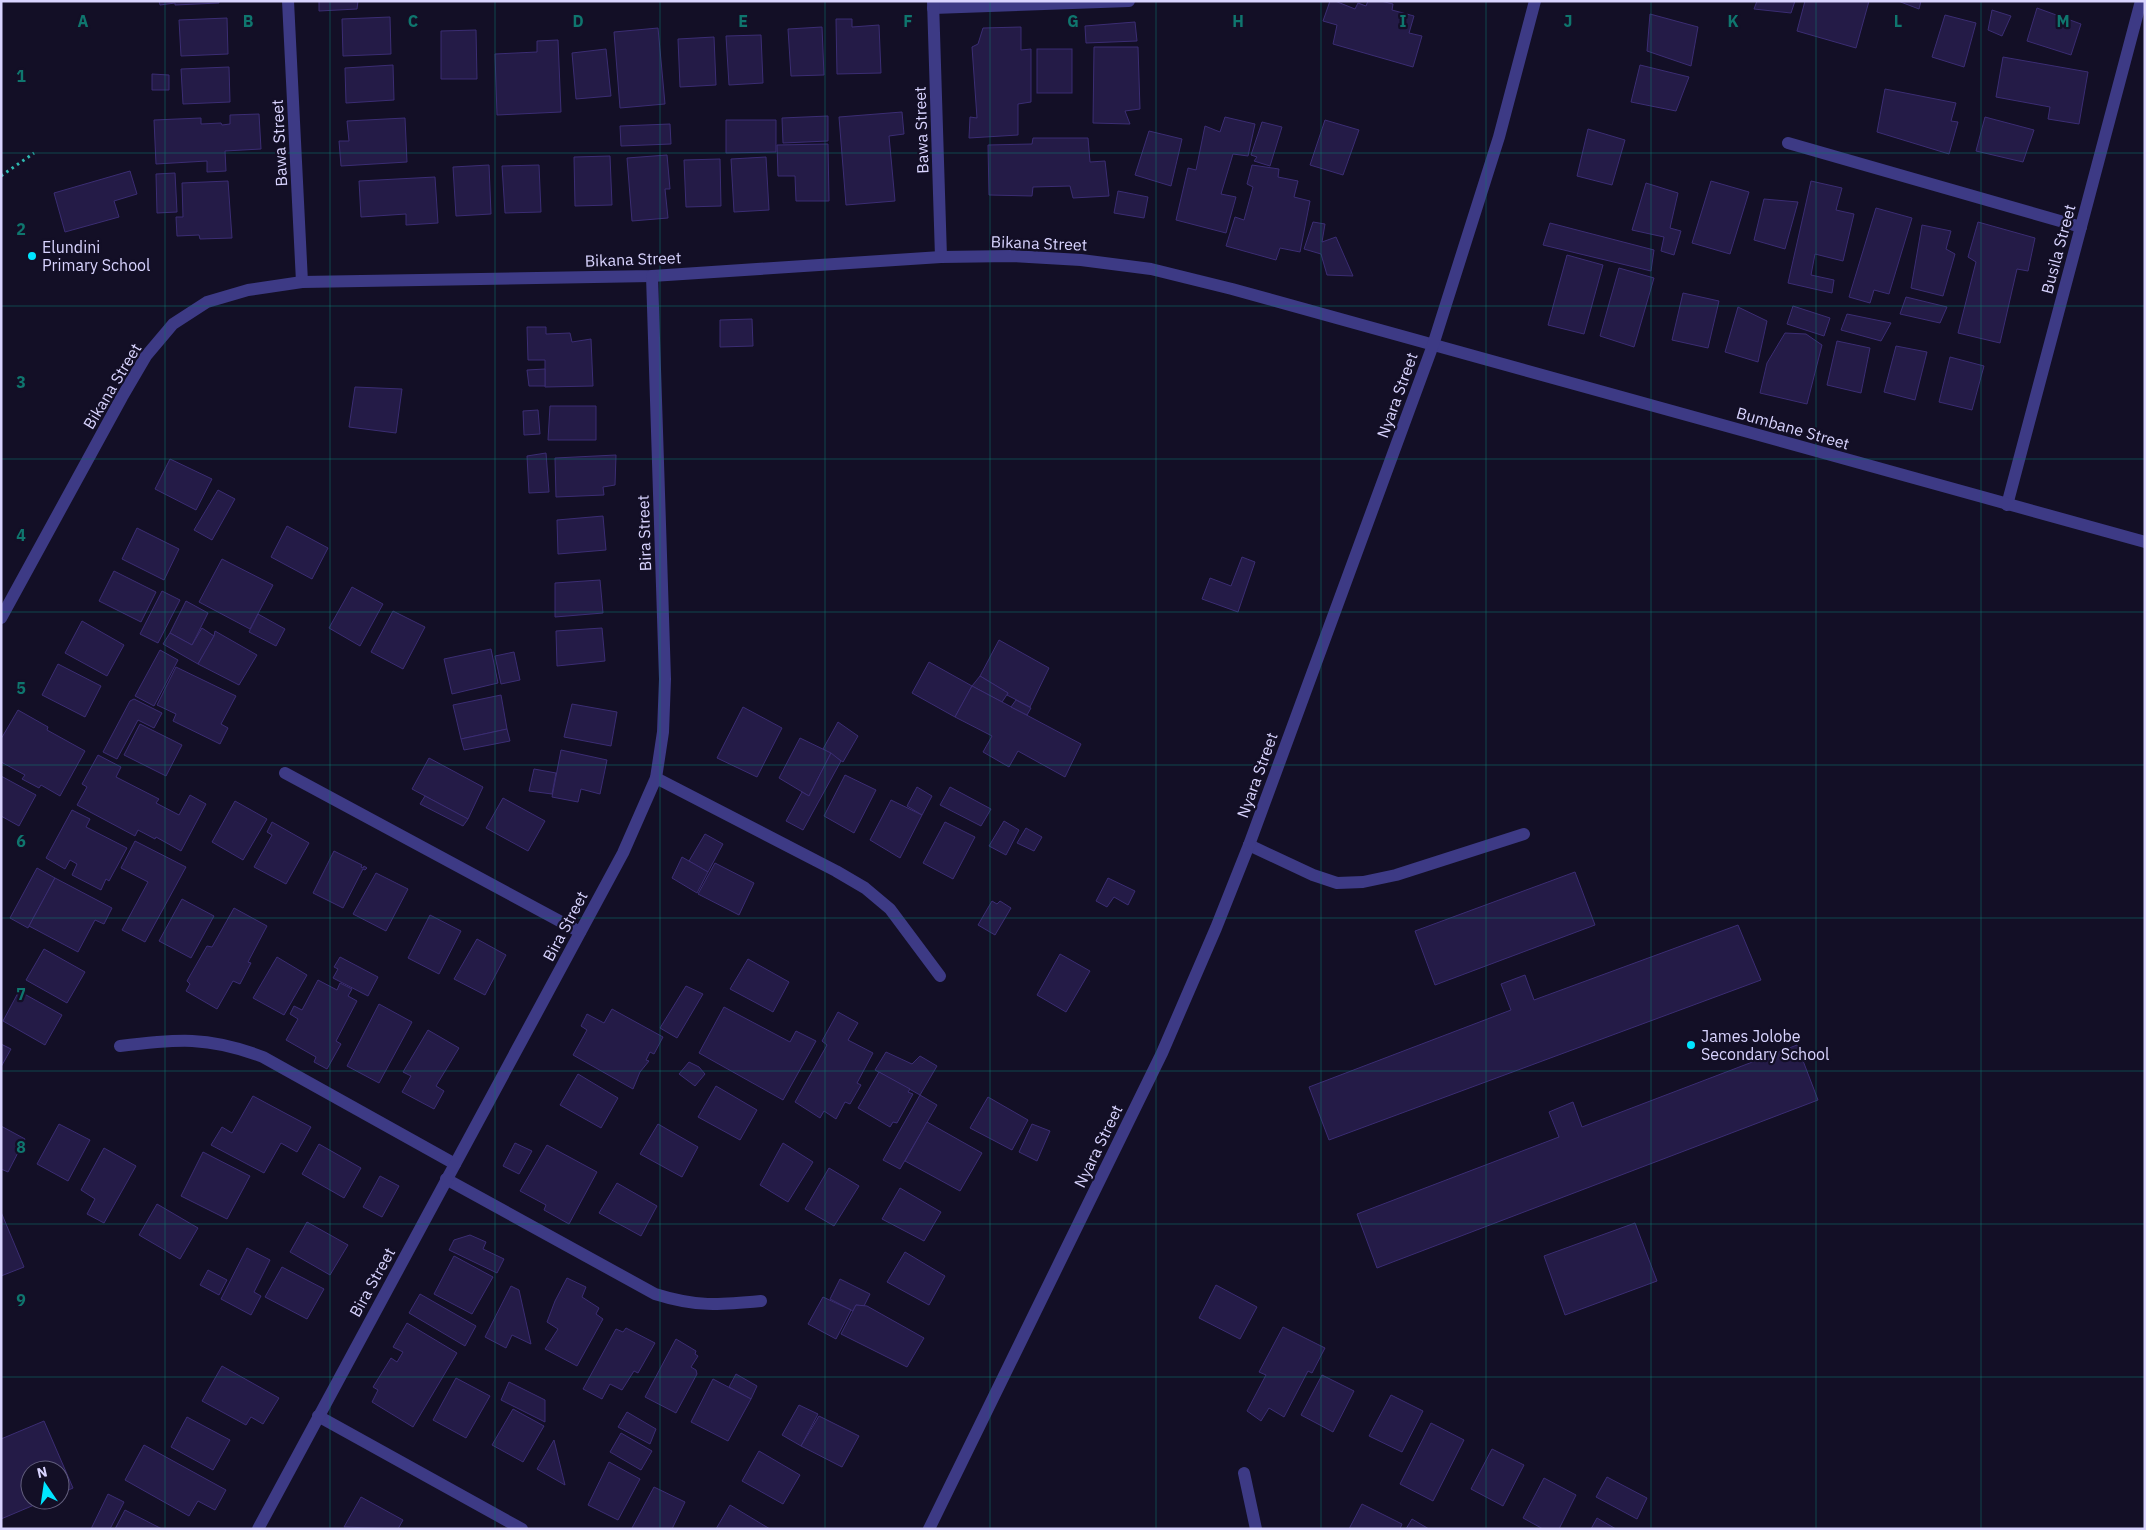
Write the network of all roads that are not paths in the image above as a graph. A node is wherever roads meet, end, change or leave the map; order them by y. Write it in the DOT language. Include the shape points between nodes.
graph roads {
  1 [pos="288,1"];
  2 [pos="1129,1"];
  3 [pos="1535,1"];
  4 [pos="2142,1"];
  5 [pos="933,5"];
  6 [pos="1788,143"];
  7 [pos="2081,227"];
  8 [pos="941,257"];
  9 [pos="652,276"];
  10 [pos="302,282"];
  11 [pos="1433,345"];
  12 [pos="2008,505"];
  13 [pos="2145,542"];
  14 [pos="1,618"];
  15 [pos="285,773"];
  16 [pos="656,778"];
  17 [pos="1524,834"];
  18 [pos="1249,844"];
  19 [pos="580,932"];
  20 [pos="940,976"];
  21 [pos="120,1046"];
  22 [pos="455,1164"];
  23 [pos="446,1179"];
  24 [pos="761,1301"];
  25 [pos="318,1416"];
  26 [pos="1244,1473"];
  27 [pos="258,1529"];
  28 [pos="522,1529"];
  29 [pos="929,1529"];
  30 [pos="1256,1529"];
  1 -- 10 [label="street, Bawa Street"];
  2 -- 5 [label="street"];
  3 -- 11 [label="street, Nyara Street" via="1499,137"];
  4 -- 7 [label="street, Busila Street"];
  5 -- 8 [label="street, Bawa Street"];
  6 -- 7 [label="street"];
  7 -- 12 [label="street, Busila Street"];
  8 -- 9 [label="street, Bikana Street"];
  8 -- 11 [label="street, Bikana Street" via="1012,256 1152,269"];
  9 -- 10 [label="street, Bikana Street"];
  9 -- 16 [label="street, Bira Street" via="665,679 663,732"];
  10 -- 14 [label="street, Bikana Street" via="248,290 207,302 173,324 146,356 122,397"];
  11 -- 12 [label="street, Bumbane Street"];
  11 -- 18 [label="street, Nyara Street"];
  12 -- 13 [label="street, Bumbane Street"];
  15 -- 19 [label="street"];
  16 -- 19 [label="street, Bira Street" via="623,853"];
  16 -- 20 [label="street" via="865,888 890,909"];
  17 -- 18 [label="street" via="1396,875 1363,882 1337,883"];
  18 -- 29 [label="street, Nyara Street" via="1162,1053"];
  19 -- 22 [label="street, Bira Street"];
  21 -- 22 [label="street" via="194,1040 240,1048 263,1057"];
  22 -- 23 [label="street, Bira Street"];
  23 -- 24 [label="street" via="655,1294 679,1302 705,1305"];
  23 -- 25 [label="street, Bira Street"];
  25 -- 27 [label="street, Bira Street"];
  25 -- 28 [label="street"];
  26 -- 30 [label="street"];
}
